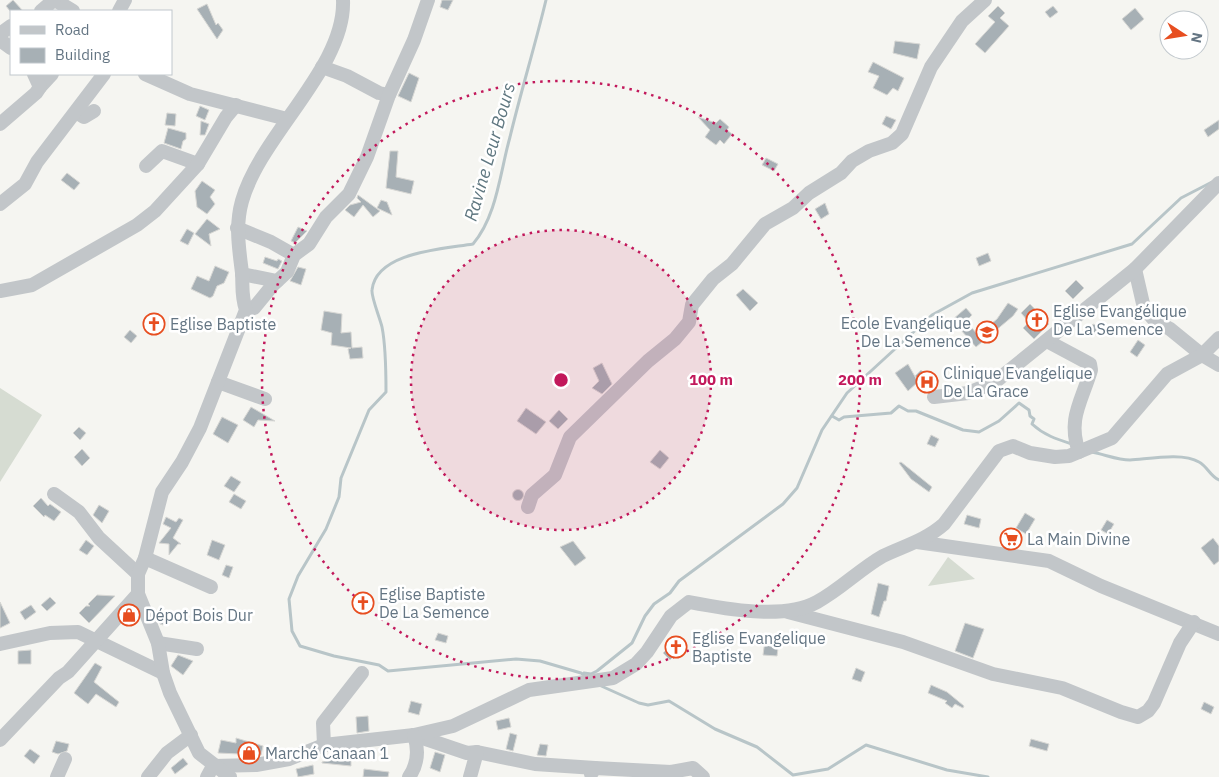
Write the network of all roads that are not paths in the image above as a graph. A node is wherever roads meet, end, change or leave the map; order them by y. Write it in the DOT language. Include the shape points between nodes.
graph roads {
  1 [pos="54,0"];
  2 [pos="343,0"];
  3 [pos="428,0"];
  4 [pos="984,0"];
  5 [pos="42,10"];
  6 [pos="71,10"];
  7 [pos="322,68"];
  8 [pos="34,75"];
  9 [pos="51,75"];
  10 [pos="103,75"];
  11 [pos="149,75"];
  12 [pos="40,87"];
  13 [pos="389,95"];
  14 [pos="236,105"];
  15 [pos="94,111"];
  16 [pos="76,112"];
  17 [pos="286,119"];
  18 [pos="0,124"];
  19 [pos="198,164"];
  20 [pos="146,166"];
  21 [pos="1219,184"];
  22 [pos="1,200"];
  23 [pos="237,228"];
  24 [pos="294,255"];
  25 [pos="1135,269"];
  26 [pos="242,274"];
  27 [pos="277,281"];
  28 [pos="2,293"];
  29 [pos="246,310"];
  30 [pos="1219,338"];
  31 [pos="1046,341"];
  32 [pos="1202,355"];
  33 [pos="1219,365"];
  34 [pos="218,382"];
  35 [pos="934,397"];
  36 [pos="264,399"];
  37 [pos="1077,446"];
  38 [pos="54,494"];
  39 [pos="528,507"];
  40 [pos="917,542"];
  41 [pos="146,558"];
  42 [pos="138,574"];
  43 [pos="211,587"];
  44 [pos="138,594"];
  45 [pos="781,610"];
  46 [pos="1194,622"];
  47 [pos="1219,634"];
  48 [pos="96,640"];
  49 [pos="158,643"];
  50 [pos="0,644"];
  51 [pos="197,649"];
  52 [pos="362,672"];
  53 [pos="163,673"];
  54 [pos="191,735"];
  55 [pos="414,735"];
  56 [pos="0,740"];
  57 [pos="324,745"];
  58 [pos="477,752"];
  59 [pos="65,759"];
  60 [pos="210,771"];
  61 [pos="592,772"];
  62 [pos="57,777"];
  63 [pos="148,777"];
  64 [pos="230,777"];
  65 [pos="409,777"];
  66 [pos="470,777"];
  67 [pos="703,777"];
  1 -- 5 [label="street"];
  1 -- 6 [label="street"];
  2 -- 7 [label="street" via="344,15"];
  3 -- 13 [label="street"];
  4 -- 39 [label="street" via="962,21 931,67 902,134 892,143 852,161 841,173 809,193 793,208 765,224 692,305 689,322 676,339 648,361 570,437 555,475 532,495"];
  7 -- 13 [label="street"];
  7 -- 17 [label="street"];
  8 -- 12 [label="street"];
  9 -- 12 [label="street"];
  10 -- 16 [label="street"];
  11 -- 14 [label="street" via="190,94"];
  12 -- 18 [label="street"];
  13 -- 24 [label="street" via="367,157 348,194 326,217 309,244"];
  14 -- 17 [label="street"];
  14 -- 19 [label="street"];
  15 -- 16 [label="street" via="84,118"];
  16 -- 22 [label="street" via="38,160 25,184"];
  17 -- 23 [label="street" via="250,180"];
  19 -- 20 [label="street" via="162,151"];
  19 -- 28 [label="street" via="155,211 137,225 32,284"];
  21 -- 25 [label="street"];
  23 -- 24 [label="street"];
  23 -- 26 [label="street"];
  24 -- 27 [label="street" via="287,272"];
  25 -- 31 [label="street"];
  25 -- 32 [label="street" via="1144,308 1155,321"];
  26 -- 27 [label="street"];
  26 -- 29 [label="street" via="241,295"];
  27 -- 29 [label="street" via="254,308"];
  29 -- 34 [label="street"];
  30 -- 32 [label="street"];
  31 -- 35 [label="street" via="989,385 968,393"];
  31 -- 37 [label="street" via="1090,364 1090,376 1075,412"];
  32 -- 33 [label="street"];
  32 -- 37 [label="street" via="1167,374 1112,438"];
  34 -- 36 [label="street"];
  34 -- 41 [label="street" via="200,428 162,492"];
  37 -- 40 [label="street" via="1055,457 1013,446 1005,447 944,524"];
  38 -- 42 [label="street" via="79,512 99,538"];
  40 -- 45 [label="street" via="882,557 816,603"];
  40 -- 46 [label="street" via="1049,560 1100,586"];
  41 -- 42 [label="street"];
  41 -- 43 [label="street"];
  42 -- 44 [label="street"];
  44 -- 48 [label="street"];
  44 -- 49 [label="street"];
  45 -- 46 [label="street" via="903,642 993,674 1062,688 1138,717 1154,703 1180,643"];
  45 -- 55 [label="street" via="748,612 689,602 670,616 648,652 614,678 529,690 453,726"];
  46 -- 47 [label="street"];
  48 -- 50 [label="street" via="78,632 50,633"];
  48 -- 53 [label="street"];
  48 -- 56 [label="street"];
  49 -- 51 [label="street"];
  49 -- 53 [label="street"];
  52 -- 57 [label="street" via="323,723"];
  53 -- 54 [label="street"];
  54 -- 60 [label="street"];
  54 -- 63 [label="street" via="168,753"];
  55 -- 57 [label="street"];
  55 -- 58 [label="street" via="452,749"];
  55 -- 65 [label="street" via="418,747 414,770"];
  57 -- 60 [label="street" via="289,759"];
  58 -- 61 [label="street"];
  58 -- 66 [label="street"];
  59 -- 62 [label="street"];
  60 -- 64 [label="street"];
  61 -- 67 [label="street" via="670,772 693,768"];
}
